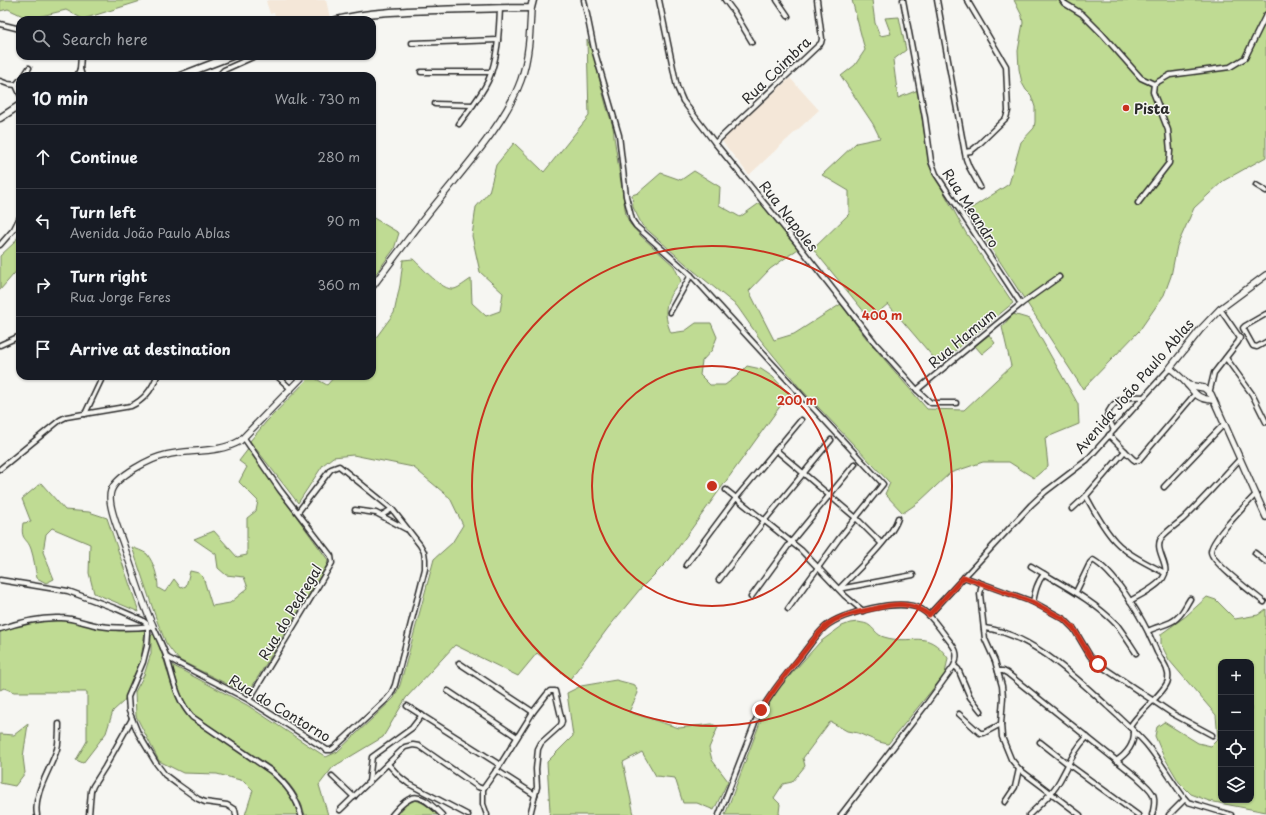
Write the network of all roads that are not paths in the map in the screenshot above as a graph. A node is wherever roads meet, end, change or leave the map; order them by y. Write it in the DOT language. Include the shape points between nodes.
graph roads {
  1 [pos="533,0"];
  2 [pos="584,0"];
  3 [pos="659,0"];
  4 [pos="725,0"];
  5 [pos="778,0"];
  6 [pos="817,0"];
  7 [pos="903,0"];
  8 [pos="937,0"];
  9 [pos="967,0"];
  10 [pos="1062,0"];
  11 [pos="500,8"];
  12 [pos="531,8"];
  13 [pos="1266,15"];
  14 [pos="357,16"];
  15 [pos="788,16"];
  16 [pos="0,24"];
  17 [pos="16,28"];
  18 [pos="498,40"];
  19 [pos="412,42"];
  20 [pos="752,42"];
  21 [pos="81,60"];
  22 [pos="222,60"];
  23 [pos="246,60"];
  24 [pos="29,68"];
  25 [pos="80,69"];
  26 [pos="26,72"];
  27 [pos="79,72"];
  28 [pos="81,72"];
  29 [pos="190,72"];
  30 [pos="222,72"];
  31 [pos="421,72"];
  32 [pos="491,72"];
  33 [pos="0,81"];
  34 [pos="1154,84"];
  35 [pos="16,85"];
  36 [pos="436,104"];
  37 [pos="473,105"];
  38 [pos="16,108"];
  39 [pos="0,118"];
  40 [pos="459,124"];
  41 [pos="715,143"];
  42 [pos="965,152"];
  43 [pos="1256,185"];
  44 [pos="980,187"];
  45 [pos="1266,191"];
  46 [pos="1138,203"];
  47 [pos="16,225"];
  48 [pos="0,245"];
  49 [pos="691,275"];
  50 [pos="1266,275"];
  51 [pos="1059,278"];
  52 [pos="376,282"];
  53 [pos="1021,304"];
  54 [pos="1220,309"];
  55 [pos="670,312"];
  56 [pos="1266,314"];
  57 [pos="15,339"];
  58 [pos="1266,342"];
  59 [pos="0,345"];
  60 [pos="1226,358"];
  61 [pos="1170,368"];
  62 [pos="101,380"];
  63 [pos="155,380"];
  64 [pos="282,380"];
  65 [pos="298,380"];
  66 [pos="1188,385"];
  67 [pos="291,388"];
  68 [pos="917,390"];
  69 [pos="1209,392"];
  70 [pos="1195,394"];
  71 [pos="1144,397"];
  72 [pos="1210,400"];
  73 [pos="956,404"];
  74 [pos="85,414"];
  75 [pos="801,420"];
  76 [pos="1266,422"];
  77 [pos="1224,424"];
  78 [pos="1114,430"];
  79 [pos="1109,435"];
  80 [pos="244,438"];
  81 [pos="831,440"];
  82 [pos="776,450"];
  83 [pos="1125,451"];
  84 [pos="1240,459"];
  85 [pos="855,464"];
  86 [pos="0,469"];
  87 [pos="803,473"];
  88 [pos="1164,487"];
  89 [pos="726,490"];
  90 [pos="1256,494"];
  91 [pos="830,496"];
  92 [pos="1086,496"];
  93 [pos="736,498"];
  94 [pos="392,509"];
  95 [pos="1072,509"];
  96 [pos="355,510"];
  97 [pos="298,512"];
  98 [pos="382,515"];
  99 [pos="1266,517"];
  100 [pos="856,518"];
  101 [pos="898,518"];
  102 [pos="764,521"];
  103 [pos="408,530"];
  104 [pos="791,542"];
  105 [pos="881,543"];
  106 [pos="1254,553"];
  107 [pos="1266,562"];
  108 [pos="686,565"];
  109 [pos="1031,566"];
  110 [pos="818,567"];
  111 [pos="1165,573"];
  112 [pos="1044,574"];
  113 [pos="913,575"];
  114 [pos="964,577"];
  115 [pos="0,580"];
  116 [pos="719,580"];
  117 [pos="982,584"];
  118 [pos="839,589"];
  119 [pos="1076,592"];
  120 [pos="751,596"];
  121 [pos="1190,599"];
  122 [pos="1130,601"];
  123 [pos="1032,602"];
  124 [pos="1264,602"];
  125 [pos="788,609"];
  126 [pos="863,611"];
  127 [pos="929,615"];
  128 [pos="151,627"];
  129 [pos="984,628"];
  130 [pos="0,629"];
  131 [pos="1148,631"];
  132 [pos="1136,653"];
  133 [pos="166,657"];
  134 [pos="460,663"];
  135 [pos="954,666"];
  136 [pos="998,671"];
  137 [pos="448,691"];
  138 [pos="249,700"];
  139 [pos="1153,700"];
  140 [pos="407,706"];
  141 [pos="981,711"];
  142 [pos="532,712"];
  143 [pos="959,714"];
  144 [pos="422,715"];
  145 [pos="132,719"];
  146 [pos="59,724"];
  147 [pos="1001,724"];
  148 [pos="1130,727"];
  149 [pos="1134,731"];
  150 [pos="1212,736"];
  151 [pos="517,737"];
  152 [pos="1087,737"];
  153 [pos="1040,742"];
  154 [pos="1116,761"];
  155 [pos="388,764"];
  156 [pos="1068,764"];
  157 [pos="500,765"];
  158 [pos="1019,769"];
  159 [pos="496,770"];
  160 [pos="332,776"];
  161 [pos="369,782"];
  162 [pos="483,789"];
  163 [pos="1051,793"];
  164 [pos="535,795"];
  165 [pos="354,797"];
  166 [pos="1184,799"];
  167 [pos="1005,802"];
  168 [pos="340,810"];
  169 [pos="1035,813"];
  170 [pos="37,815"];
  171 [pos="89,815"];
  172 [pos="236,815"];
  173 [pos="301,815"];
  174 [pos="392,815"];
  175 [pos="442,815"];
  176 [pos="468,815"];
  177 [pos="487,815"];
  178 [pos="530,815"];
  179 [pos="719,815"];
  180 [pos="841,815"];
  181 [pos="1029,815"];
  182 [pos="1079,815"];
  183 [pos="1138,815"];
  184 [pos="1152,815"];
  185 [pos="1169,815"];
  186 [pos="1231,815"];
  1 -- 12 [label="main road"];
  2 -- 49 [label="street" via="594,49 620,135 626,196 632,220 641,232"];
  3 -- 41 [label="street, Rua Napoles" via="680,95"];
  4 -- 20 [label="street"];
  5 -- 15 [label="street"];
  6 -- 41 [label="street, Rua Coimbra" via="821,43"];
  7 -- 53 [label="street, Rua Meandro" via="931,161 936,174"];
  8 -- 42 [label="street"];
  9 -- 42 [label="street" via="1006,66 1008,111 1006,118 976,147"];
  10 -- 34 [label="street" via="1082,14 1141,78"];
  11 -- 12 [label="main road"];
  11 -- 14 [label="main road" via="387,12"];
  11 -- 18 [label="street"];
  12 -- 52 [label="street" via="525,67 510,103 467,166"];
  13 -- 34 [label="street" via="1245,58 1230,67 1170,75"];
  16 -- 17 [label="street"];
  18 -- 19 [label="street"];
  18 -- 32 [label="street"];
  21 -- 25 [label="street"];
  22 -- 29 [label="main road"];
  23 -- 30 [label="street"];
  24 -- 26 [label="street"];
  25 -- 27 [label="street"];
  25 -- 28 [label="street"];
  31 -- 32 [label="street"];
  32 -- 37 [label="street"];
  33 -- 35 [label="street"];
  34 -- 46 [label="street" via="1153,92 1168,130 1169,163"];
  36 -- 37 [label="street"];
  37 -- 40 [label="street"];
  38 -- 39 [label="main road"];
  41 -- 68 [label="street, Rua Napoles" via="789,232 875,343"];
  42 -- 44 [label="street" via="967,164"];
  43 -- 45 [label="street"];
  47 -- 48 [label="street"];
  49 -- 55 [label="street"];
  49 -- 100 [label="street" via="883,484"];
  50 -- 54 [label="street, Avenida João Paulo Ablas"];
  51 -- 53 [label="street"];
  53 -- 68 [label="street, Rua Hamum"];
  54 -- 60 [label="street" via="1240,338"];
  54 -- 61 [label="street, Avenida João Paulo Ablas"];
  56 -- 58 [label="street" via="1243,328 1253,346 1257,347"];
  57 -- 59 [label="street"];
  60 -- 69 [label="street" via="1214,373"];
  60 -- 76 [label="street" via="1252,394"];
  61 -- 66 [label="street"];
  61 -- 71 [label="street, Avenida João Paulo Ablas"];
  62 -- 74 [label="street"];
  63 -- 74 [label="street" via="149,392 138,403"];
  64 -- 67 [label="street"];
  65 -- 67 [label="street"];
  66 -- 69 [label="street" via="1204,388"];
  66 -- 70 [label="street"];
  67 -- 80 [label="street"];
  68 -- 73 [label="street, Rua Napoles" via="931,403"];
  69 -- 72 [label="street"];
  70 -- 72 [label="street"];
  70 -- 83 [label="street" via="1141,459 1135,460"];
  71 -- 78 [label="street, Avenida João Paulo Ablas"];
  71 -- 78 [label="street" via="1125,398 1109,410 1107,416"];
  72 -- 77 [label="street"];
  74 -- 86 [label="street" via="60,420"];
  75 -- 82 [label="street"];
  77 -- 84 [label="street"];
  77 -- 88 [label="street"];
  78 -- 79 [label="street, Avenida João Paulo Ablas"];
  79 -- 83 [label="street"];
  79 -- 114 [label="street, Avenida João Paulo Ablas" via="1081,465 1056,482 1031,505"];
  80 -- 97 [label="street, Rua do Pedregal"];
  80 -- 128 [label="street" via="234,445 222,448 180,452 155,458 124,476 111,489 110,502 115,520"];
  81 -- 87 [label="street"];
  82 -- 87 [label="street"];
  82 -- 93 [label="street"];
  83 -- 92 [label="street"];
  84 -- 90 [label="street"];
  84 -- 111 [label="street" via="1183,519 1161,538 1160,553"];
  85 -- 91 [label="street"];
  87 -- 91 [label="street"];
  87 -- 102 [label="street"];
  89 -- 93 [label="street"];
  90 -- 99 [label="street"];
  90 -- 124 [label="street" via="1216,538 1211,552 1217,562"];
  91 -- 100 [label="street"];
  91 -- 104 [label="street"];
  92 -- 95 [label="street"];
  92 -- 111 [label="street" via="1116,542"];
  93 -- 102 [label="street"];
  93 -- 108 [label="street"];
  94 -- 97 [label="street, Rua do Contorno" via="339,466 331,469"];
  94 -- 98 [label="street"];
  94 -- 103 [label="street, Rua do Contorno"];
  96 -- 98 [label="street"];
  97 -- 138 [label="street, Rua do Pedregal" via="331,556 332,563"];
  98 -- 103 [label="street"];
  100 -- 105 [label="street"];
  100 -- 110 [label="street"];
  101 -- 105 [label="street"];
  102 -- 104 [label="street"];
  102 -- 116 [label="street"];
  103 -- 138 [label="street, Rua do Contorno" via="424,552 425,569 395,685 386,700 331,750 322,748"];
  104 -- 110 [label="street"];
  104 -- 120 [label="street"];
  105 -- 118 [label="street"];
  106 -- 107 [label="street"];
  109 -- 112 [label="street"];
  110 -- 118 [label="street"];
  110 -- 125 [label="street"];
  111 -- 122 [label="street" via="1156,585"];
  112 -- 119 [label="street"];
  112 -- 123 [label="street"];
  113 -- 118 [label="street"];
  114 -- 117 [label="street"];
  114 -- 127 [label="street, Avenida João Paulo Ablas"];
  115 -- 128 [label="street" via="78,594 142,620"];
  117 -- 123 [label="street"];
  117 -- 129 [label="street" via="980,594"];
  118 -- 126 [label="street"];
  119 -- 122 [label="street" via="1092,560 1105,569"];
  119 -- 132 [label="street" via="1117,625"];
  121 -- 131 [label="street" via="1179,617"];
  122 -- 131 [label="street"];
  123 -- 139 [label="street" via="1064,619 1098,664"];
  126 -- 127 [label="street" via="887,605 908,604"];
  126 -- 179 [label="street" via="837,619 826,626 775,688 756,720"];
  127 -- 135 [label="street" via="957,653"];
  128 -- 130 [label="street" via="106,627 62,618 43,618"];
  128 -- 133 [label="street"];
  128 -- 145 [label="street" via="144,662 128,697"];
  129 -- 136 [label="street" via="985,639"];
  129 -- 148 [label="street" via="1011,635 1042,652 1086,686"];
  131 -- 139 [label="street" via="1169,675 1168,681"];
  133 -- 138 [label="street, Rua do Contorno"];
  133 -- 173 [label="street" via="177,694 186,710 192,717 281,779 296,799"];
  134 -- 142 [label="street"];
  135 -- 141 [label="street" via="958,669 970,697"];
  135 -- 180 [label="street"];
  136 -- 147 [label="street" via="1003,697"];
  136 -- 152 [label="street" via="1007,673"];
  137 -- 151 [label="street"];
  139 -- 148 [label="street"];
  139 -- 150 [label="street"];
  140 -- 144 [label="street"];
  142 -- 151 [label="street"];
  142 -- 164 [label="street" via="550,691 555,691 562,721 538,749"];
  143 -- 147 [label="street" via="980,733"];
  144 -- 157 [label="street"];
  144 -- 161 [label="street" via="412,728 372,757"];
  145 -- 171 [label="street" via="92,786"];
  145 -- 172 [label="street" via="147,750 165,775 198,799 228,805 235,810"];
  146 -- 170 [label="street" via="56,750 36,805"];
  147 -- 158 [label="street" via="1002,738 1011,759"];
  148 -- 149 [label="street"];
  149 -- 154 [label="street" via="1131,746 1123,757"];
  149 -- 166 [label="street"];
  151 -- 157 [label="street"];
  152 -- 154 [label="street"];
  152 -- 156 [label="street" via="1078,746"];
  153 -- 156 [label="street"];
  154 -- 184 [label="street" via="1137,777 1155,796"];
  155 -- 161 [label="street"];
  155 -- 162 [label="street" via="405,747 419,746"];
  155 -- 176 [label="street" via="409,784"];
  156 -- 163 [label="street"];
  156 -- 183 [label="street"];
  157 -- 159 [label="street"];
  158 -- 163 [label="street"];
  158 -- 167 [label="street" via="1015,787"];
  159 -- 162 [label="street"];
  159 -- 164 [label="street"];
  160 -- 165 [label="street"];
  161 -- 165 [label="street"];
  162 -- 177 [label="street" via="482,804"];
  163 -- 169 [label="street"];
  163 -- 182 [label="street"];
  164 -- 178 [label="street"];
  165 -- 168 [label="street"];
  166 -- 185 [label="street"];
  166 -- 186 [label="street"];
  169 -- 181 [label="street"];
  174 -- 175 [label="street" via="404,802 415,796 423,798"];
}
